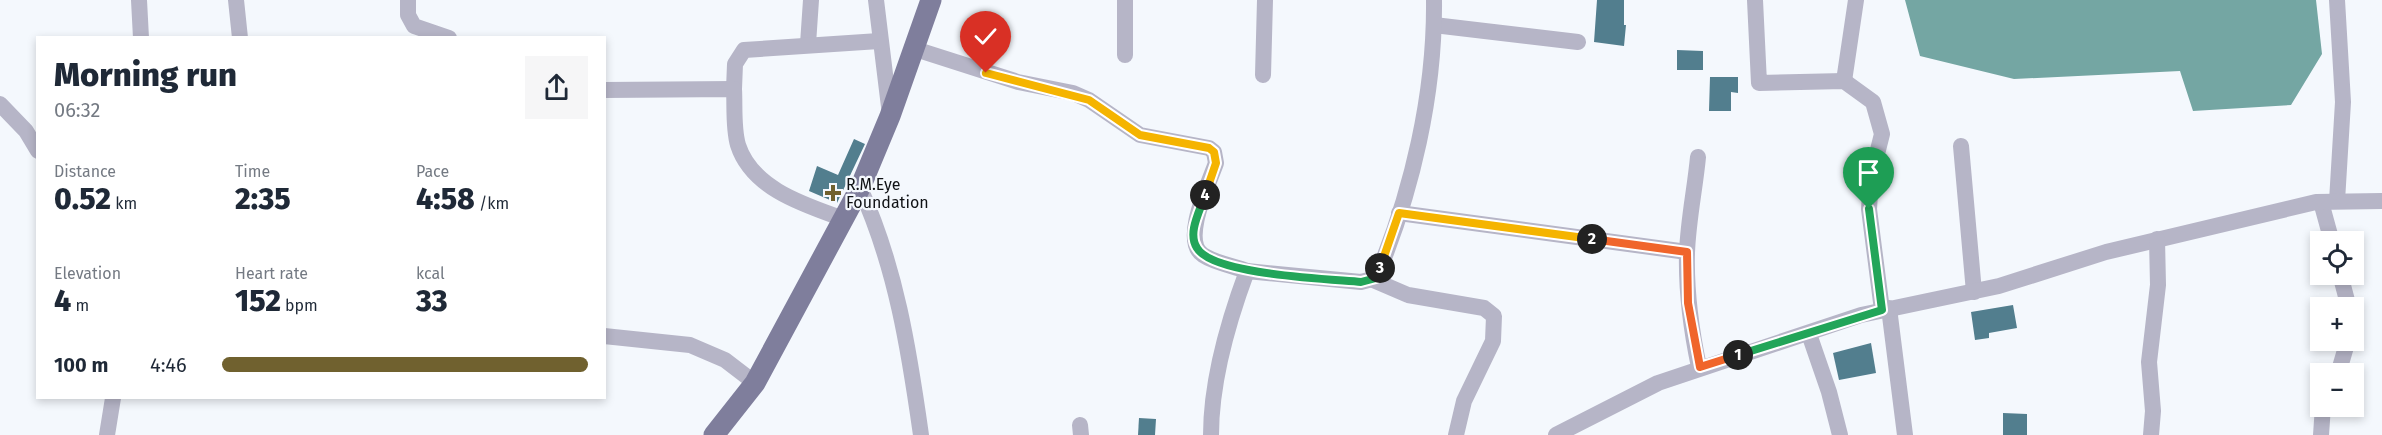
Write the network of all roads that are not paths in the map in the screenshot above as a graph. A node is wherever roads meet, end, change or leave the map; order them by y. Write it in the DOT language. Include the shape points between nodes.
graph roads {
  1 [pos="140,0"];
  2 [pos="236,0"];
  3 [pos="408,0"];
  4 [pos="810,0"];
  5 [pos="876,0"];
  6 [pos="931,0"];
  7 [pos="1125,0"];
  8 [pos="1265,0"];
  9 [pos="1434,0"];
  10 [pos="1755,0"];
  11 [pos="1856,0"];
  12 [pos="2337,0"];
  13 [pos="1434,25"];
  14 [pos="141,36"];
  15 [pos="240,36"];
  16 [pos="443,36"];
  17 [pos="879,40"];
  18 [pos="1578,42"];
  19 [pos="808,44"];
  20 [pos="915,49"];
  21 [pos="1125,54"];
  22 [pos="1263,75"];
  23 [pos="1844,81"];
  24 [pos="734,89"];
  25 [pos="606,90"];
  26 [pos="0,104"];
  27 [pos="890,116"];
  28 [pos="1962,147"];
  29 [pos="36,148"];
  30 [pos="1698,157"];
  31 [pos="860,188"];
  32 [pos="2329,201"];
  33 [pos="2382,201"];
  34 [pos="1399,213"];
  35 [pos="844,219"];
  36 [pos="2330,231"];
  37 [pos="2157,239"];
  38 [pos="1687,252"];
  39 [pos="1247,271"];
  40 [pos="1372,280"];
  41 [pos="1974,292"];
  42 [pos="1886,309"];
  43 [pos="1809,334"];
  44 [pos="606,336"];
  45 [pos="1700,367"];
  46 [pos="755,383"];
  47 [pos="113,399"];
  48 [pos="2322,417"];
  49 [pos="107,435"];
  50 [pos="714,435"];
  51 [pos="921,435"];
  52 [pos="1211,435"];
  53 [pos="1456,435"];
  54 [pos="1556,435"];
  55 [pos="1840,435"];
  56 [pos="1905,435"];
  57 [pos="2151,435"];
  58 [pos="2321,435"];
  1 -- 14 [label="street"];
  2 -- 15 [label="street"];
  3 -- 16 [label="street" via="408,15 414,26"];
  4 -- 19 [label="street"];
  5 -- 17 [label="street"];
  6 -- 20 [label="main road"];
  7 -- 21 [label="street"];
  8 -- 22 [label="street"];
  9 -- 13 [label="street"];
  10 -- 23 [label="street" via="1759,83"];
  11 -- 23 [label="street"];
  12 -- 32 [label="street" via="2343,102"];
  13 -- 18 [label="street"];
  13 -- 34 [label="street" via="1421,127"];
  17 -- 19 [label="street"];
  17 -- 27 [label="street"];
  19 -- 24 [label="street" via="744,50 735,64"];
  20 -- 27 [label="main road"];
  20 -- 39 [label="street" via="1007,79 1081,97 1140,135 1209,148 1216,163 1193,231 1196,247 1203,255"];
  23 -- 42 [label="street" via="1873,102 1882,134 1869,194"];
  24 -- 25 [label="street"];
  24 -- 35 [label="street" via="737,143 753,169 777,191"];
  26 -- 29 [label="street"];
  27 -- 31 [label="main road"];
  28 -- 41 [label="street"];
  30 -- 38 [label="street"];
  31 -- 35 [label="main road"];
  31 -- 51 [label="street" via="875,220 895,287 909,344"];
  32 -- 33 [label="street"];
  32 -- 36 [label="street"];
  32 -- 37 [label="street"];
  34 -- 38 [label="street"];
  34 -- 40 [label="street"];
  35 -- 46 [label="main road"];
  37 -- 41 [label="street"];
  37 -- 57 [label="street" via="2158,285 2150,362"];
  38 -- 45 [label="street" via="1688,303"];
  39 -- 40 [label="street"];
  39 -- 52 [label="street" via="1222,354"];
  40 -- 53 [label="street" via="1408,295 1484,308 1494,316 1493,341 1464,401"];
  41 -- 42 [label="street"];
  42 -- 43 [label="street"];
  42 -- 56 [label="street"];
  43 -- 45 [label="street"];
  43 -- 55 [label="street"];
  44 -- 46 [label="street" via="690,345 725,360"];
  45 -- 54 [label="street" via="1658,382"];
  46 -- 50 [label="main road"];
  47 -- 49 [label="street"];
  48 -- 58 [label="street"];
}
